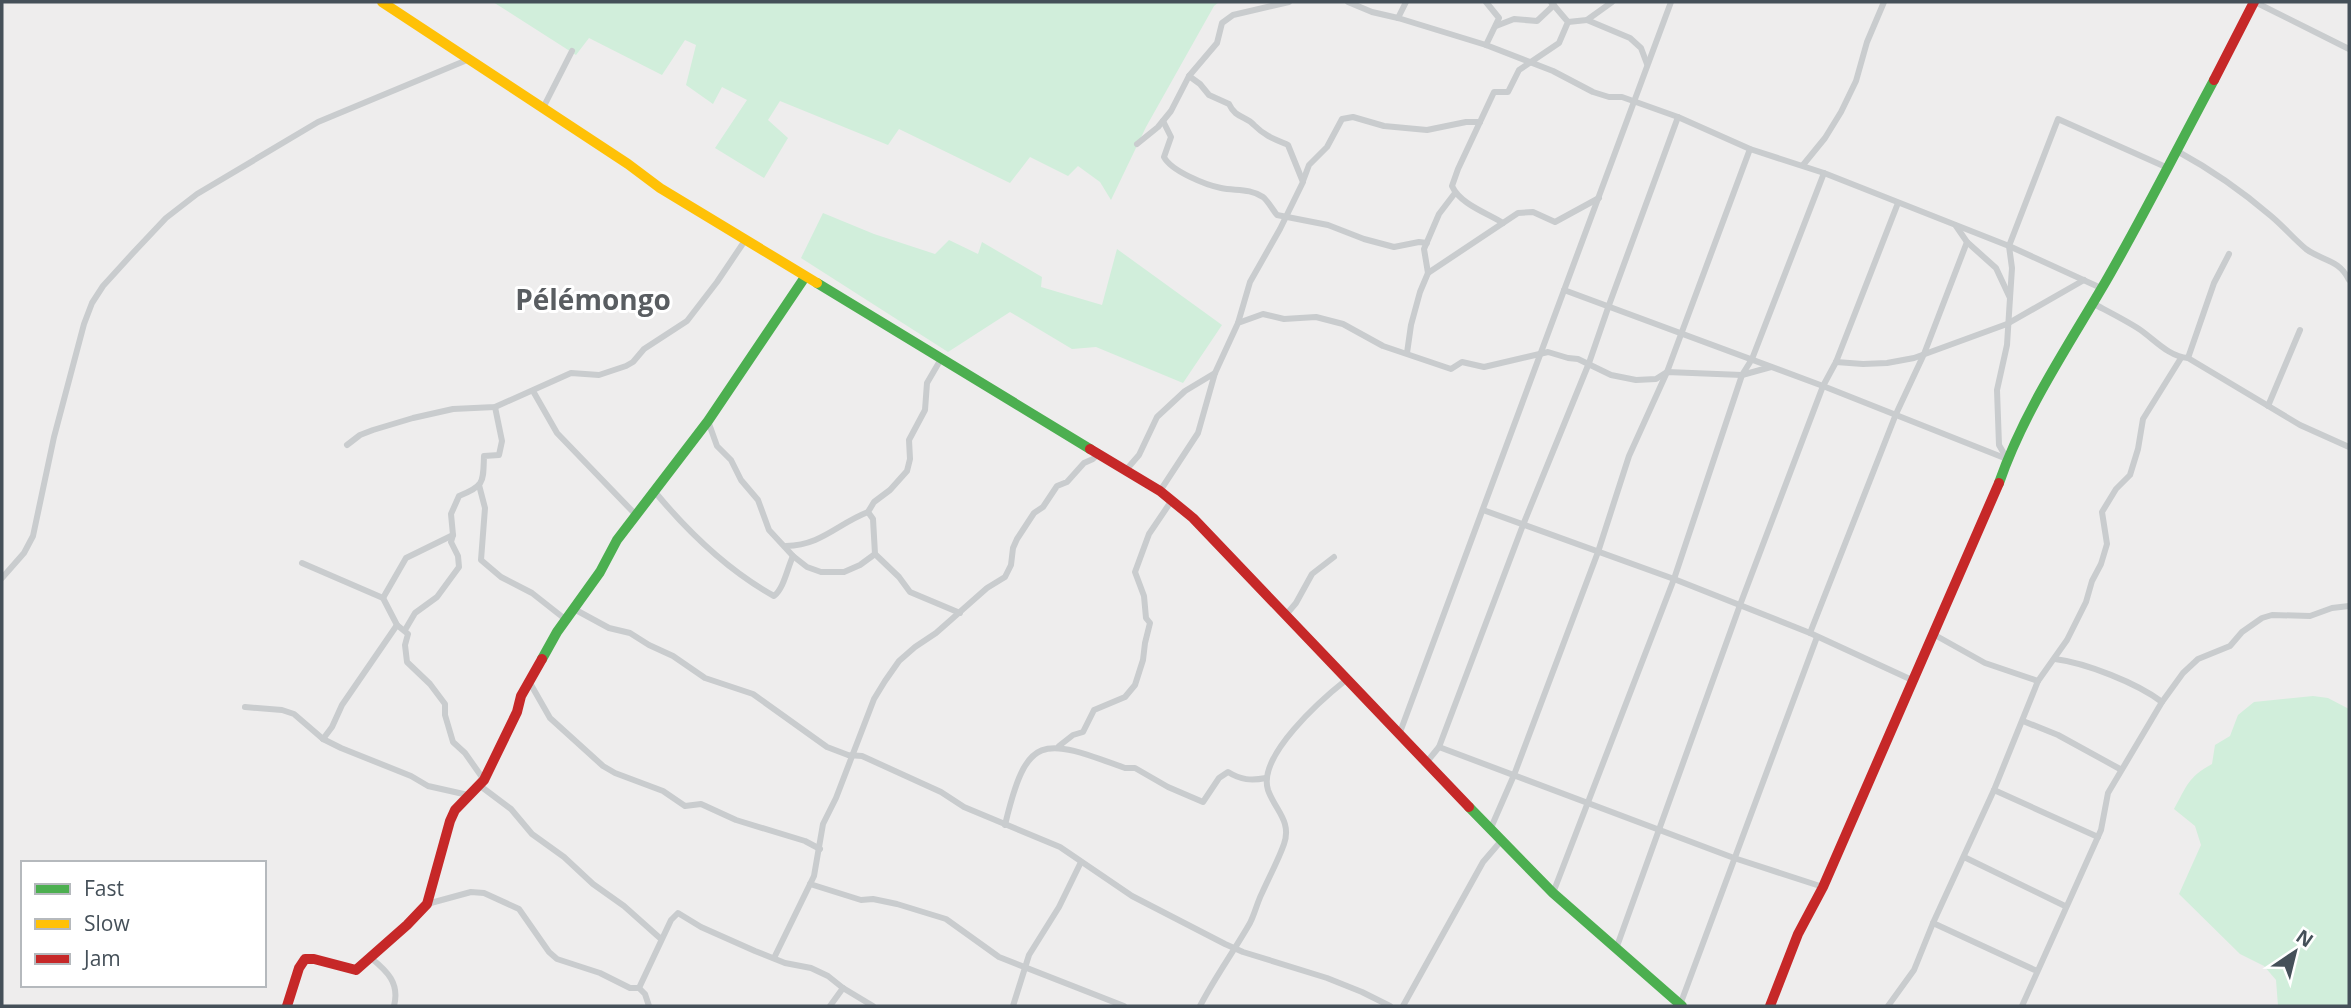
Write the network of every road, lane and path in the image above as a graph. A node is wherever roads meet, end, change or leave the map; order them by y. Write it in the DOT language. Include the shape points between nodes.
graph roads {
  1 [pos="382,2"];
  2 [pos="1289,2"];
  3 [pos="1348,2"];
  4 [pos="1406,2"];
  5 [pos="1486,2"];
  6 [pos="1612,2"];
  7 [pos="1671,2"];
  8 [pos="1884,2"];
  9 [pos="2255,2"];
  10 [pos="1553,4"];
  11 [pos="1398,18"];
  12 [pos="1587,20"];
  13 [pos="1569,22"];
  14 [pos="1496,26"];
  15 [pos="1486,45"];
  16 [pos="2349,49"];
  17 [pos="572,51"];
  18 [pos="467,60"];
  19 [pos="1531,63"];
  20 [pos="1647,64"];
  21 [pos="1189,76"];
  22 [pos="1634,101"];
  23 [pos="543,108"];
  24 [pos="1678,117"];
  25 [pos="1163,121"];
  26 [pos="1480,122"];
  27 [pos="1137,144"];
  28 [pos="1750,149"];
  29 [pos="2177,151"];
  30 [pos="1803,165"];
  31 [pos="2168,168"];
  32 [pos="1824,173"];
  33 [pos="1303,182"];
  34 [pos="1455,193"];
  35 [pos="1599,198"];
  36 [pos="1898,202"];
  37 [pos="1287,215"];
  38 [pos="1503,223"];
  39 [pos="1956,226"];
  40 [pos="746,240"];
  41 [pos="1967,242"];
  42 [pos="1427,243"];
  43 [pos="2009,246"];
  44 [pos="2229,254"];
  45 [pos="1428,273"];
  46 [pos="805,277"];
  47 [pos="2349,280"];
  48 [pos="2084,281"];
  49 [pos="2101,288"];
  50 [pos="1564,290"];
  51 [pos="2010,298"];
  52 [pos="2094,304"];
  53 [pos="1609,305"];
  54 [pos="1238,323"];
  55 [pos="2007,324"];
  56 [pos="2300,330"];
  57 [pos="1682,332"];
  58 [pos="1407,353"];
  59 [pos="1924,354"];
  60 [pos="1539,355"];
  61 [pos="2184,358"];
  62 [pos="941,359"];
  63 [pos="1752,359"];
  64 [pos="1836,362"];
  65 [pos="1590,363"];
  66 [pos="1771,367"];
  67 [pos="1667,372"];
  68 [pos="1215,373"];
  69 [pos="1742,375"];
  70 [pos="1823,386"];
  71 [pos="533,391"];
  72 [pos="2268,406"];
  73 [pos="495,407"];
  74 [pos="1896,414"];
  75 [pos="708,421"];
  76 [pos="347,445"];
  77 [pos="2349,447"];
  78 [pos="1098,454"];
  79 [pos="2007,459"];
  80 [pos="1126,470"];
  81 [pos="480,485"];
  82 [pos="1160,491"];
  83 [pos="655,492"];
  84 [pos="1172,500"];
  85 [pos="1483,510"];
  86 [pos="868,512"];
  87 [pos="636,515"];
  88 [pos="1523,525"];
  89 [pos="453,535"];
  90 [pos="786,547"];
  91 [pos="1598,552"];
  92 [pos="875,554"];
  93 [pos="793,556"];
  94 [pos="1334,558"];
  95 [pos="302,563"];
  96 [pos="2,578"];
  97 [pos="1674,579"];
  98 [pos="383,598"];
  99 [pos="1740,605"];
  100 [pos="2349,606"];
  101 [pos="574,609"];
  102 [pos="960,613"];
  103 [pos="1285,616"];
  104 [pos="565,619"];
  105 [pos="397,625"];
  106 [pos="405,630"];
  107 [pos="1933,634"];
  108 [pos="1814,635"];
  109 [pos="2055,659"];
  110 [pos="1346,680"];
  111 [pos="1912,680"];
  112 [pos="2038,681"];
  113 [pos="530,683"];
  114 [pos="2162,702"];
  115 [pos="245,707"];
  116 [pos="2023,721"];
  117 [pos="1399,735"];
  118 [pos="323,739"];
  119 [pos="1059,746"];
  120 [pos="1439,747"];
  121 [pos="853,755"];
  122 [pos="1426,763"];
  123 [pos="2120,769"];
  124 [pos="1514,775"];
  125 [pos="1266,778"];
  126 [pos="481,783"];
  127 [pos="1994,790"];
  128 [pos="468,795"];
  129 [pos="1587,803"];
  130 [pos="1004,825"];
  131 [pos="1490,830"];
  132 [pos="1660,830"];
  133 [pos="2098,837"];
  134 [pos="1501,841"];
  135 [pos="820,849"];
  136 [pos="1964,857"];
  137 [pos="1734,858"];
  138 [pos="1081,862"];
  139 [pos="810,884"];
  140 [pos="1823,887"];
  141 [pos="1553,893"];
  142 [pos="427,904"];
  143 [pos="2065,906"];
  144 [pos="1933,923"];
  145 [pos="661,939"];
  146 [pos="1234,948"];
  147 [pos="1616,948"];
  148 [pos="371,958"];
  149 [pos="774,958"];
  150 [pos="1025,968"];
  151 [pos="2037,971"];
  152 [pos="639,988"];
  153 [pos="843,988"];
  154 [pos="1681,1005"];
  155 [pos="287,1006"];
  156 [pos="394,1006"];
  157 [pos="649,1006"];
  158 [pos="830,1006"];
  159 [pos="873,1006"];
  160 [pos="1013,1006"];
  161 [pos="1124,1006"];
  162 [pos="1200,1006"];
  163 [pos="1390,1006"];
  164 [pos="1403,1006"];
  165 [pos="1770,1006"];
  166 [pos="1888,1006"];
  167 [pos="2022,1006"];
  1 -- 18 [label="street"];
  2 -- 21 [label="street" via="1227,19 1217,43"];
  3 -- 11 [label="street"];
  4 -- 11 [label="street"];
  5 -- 14 [label="street" via="1499,18"];
  6 -- 12 [label="street"];
  7 -- 20 [label="street"];
  8 -- 30 [label="street" via="1841,112"];
  9 -- 16 [label="street"];
  9 -- 29 [label="street"];
  10 -- 13 [label="street"];
  10 -- 14 [label="street" via="1536,21 1514,19"];
  11 -- 15 [label="street"];
  12 -- 13 [label="street"];
  12 -- 20 [label="street" via="1630,38 1641,48"];
  13 -- 19 [label="street" via="1559,43"];
  14 -- 15 [label="street"];
  15 -- 19 [label="street"];
  17 -- 23 [label="street"];
  18 -- 23 [label="street"];
  18 -- 96 [label="street" via="318,122 197,194 132,253 92,303 54,437 33,537"];
  19 -- 22 [label="street" via="1593,92"];
  19 -- 26 [label="street" via="1519,70 1508,92 1494,92"];
  20 -- 22 [label="street"];
  21 -- 25 [label="street"];
  21 -- 33 [label="street" via="1259,132 1288,145"];
  22 -- 24 [label="street"];
  22 -- 35 [label="street"];
  23 -- 40 [label="street"];
  24 -- 28 [label="street"];
  24 -- 53 [label="street"];
  25 -- 27 [label="street"];
  25 -- 37 [label="street" via="1171,137 1164,157 1167,164 1221,188 1245,189 1264,198 1277,215"];
  26 -- 33 [label="street" via="1427,130 1384,126 1353,117 1342,120 1327,147 1309,165"];
  26 -- 34 [label="street" via="1452,186"];
  28 -- 30 [label="street"];
  28 -- 57 [label="street"];
  29 -- 31 [label="street"];
  29 -- 47 [label="street" via="2235,188 2309,251 2335,264"];
  30 -- 32 [label="street"];
  31 -- 43 [label="street" via="2058,119"];
  31 -- 49 [label="street"];
  32 -- 36 [label="street"];
  32 -- 63 [label="street"];
  33 -- 37 [label="street"];
  34 -- 38 [label="street"];
  34 -- 42 [label="street" via="1439,214"];
  35 -- 38 [label="street" via="1555,222 1534,212 1518,213"];
  35 -- 50 [label="street"];
  36 -- 39 [label="street"];
  36 -- 64 [label="street"];
  37 -- 42 [label="street" via="1394,247"];
  37 -- 54 [label="street" via="1250,282"];
  38 -- 45 [label="street"];
  39 -- 41 [label="street"];
  39 -- 43 [label="street"];
  40 -- 46 [label="street"];
  40 -- 71 [label="street" via="687,321 644,349 633,362 599,375 571,373"];
  41 -- 51 [label="street" via="1996,268"];
  41 -- 59 [label="street"];
  42 -- 45 [label="street"];
  43 -- 48 [label="street"];
  43 -- 51 [label="street"];
  44 -- 61 [label="street"];
  45 -- 58 [label="street"];
  46 -- 62 [label="street"];
  46 -- 75 [label="street"];
  48 -- 49 [label="street"];
  48 -- 55 [label="street"];
  49 -- 52 [label="street"];
  50 -- 53 [label="street"];
  50 -- 60 [label="street"];
  51 -- 55 [label="street"];
  52 -- 61 [label="street"];
  52 -- 79 [label="street" via="2037,396"];
  53 -- 57 [label="street"];
  53 -- 65 [label="street"];
  54 -- 58 [label="street" via="1262,314 1284,319 1315,317 1343,324 1383,346"];
  54 -- 68 [label="street"];
  55 -- 59 [label="street"];
  55 -- 79 [label="street" via="1997,390 1999,445"];
  56 -- 72 [label="street"];
  57 -- 63 [label="street"];
  57 -- 67 [label="street"];
  58 -- 60 [label="street" via="1451,369 1462,362 1485,367"];
  59 -- 64 [label="street" via="1887,363"];
  59 -- 74 [label="street"];
  60 -- 65 [label="street" via="1548,352"];
  60 -- 85 [label="street"];
  61 -- 72 [label="street"];
  61 -- 109 [label="street" via="2143,419 2130,475 2102,512 2107,544 2101,564"];
  62 -- 78 [label="street"];
  62 -- 86 [label="street" via="927,383 925,410 909,440 907,471"];
  63 -- 66 [label="street"];
  63 -- 69 [label="street"];
  64 -- 70 [label="street"];
  65 -- 67 [label="street" via="1611,375 1636,380 1656,379"];
  65 -- 88 [label="street"];
  66 -- 69 [label="street"];
  66 -- 70 [label="street"];
  67 -- 69 [label="street"];
  67 -- 91 [label="street" via="1629,456"];
  68 -- 80 [label="street" via="1185,391 1157,417 1139,455"];
  68 -- 82 [label="street" via="1198,433"];
  69 -- 97 [label="street"];
  70 -- 74 [label="street"];
  70 -- 99 [label="street"];
  71 -- 73 [label="street"];
  71 -- 87 [label="street" via="557,433"];
  72 -- 77 [label="street"];
  73 -- 76 [label="street" via="422,416 360,435"];
  73 -- 81 [label="street" via="502,441 499,454 484,456"];
  74 -- 79 [label="street"];
  74 -- 108 [label="street"];
  75 -- 83 [label="street"];
  75 -- 90 [label="street" via="717,446 758,500 769,530"];
  78 -- 80 [label="street"];
  78 -- 102 [label="street" via="1057,486 1017,538 1004,577"];
  79 -- 107 [label="street"];
  80 -- 82 [label="street"];
  81 -- 89 [label="street" via="459,496 451,514"];
  81 -- 104 [label="street" via="485,508 481,560"];
  82 -- 84 [label="street"];
  83 -- 87 [label="street"];
  83 -- 93 [label="street" via="701,542 747,581 774,596 781,590"];
  84 -- 103 [label="street"];
  84 -- 119 [label="street" via="1149,534 1135,572 1150,623 1135,685 1125,697 1094,710 1083,732"];
  85 -- 88 [label="street"];
  85 -- 117 [label="street"];
  86 -- 90 [label="street" via="833,533"];
  86 -- 92 [label="street" via="876,532"];
  87 -- 101 [label="street"];
  88 -- 91 [label="street"];
  88 -- 120 [label="street"];
  89 -- 98 [label="street" via="406,558"];
  89 -- 106 [label="street" via="459,567 437,597 415,612"];
  90 -- 93 [label="street"];
  91 -- 97 [label="street"];
  91 -- 124 [label="street"];
  92 -- 93 [label="street" via="844,572 821,572"];
  92 -- 102 [label="street" via="910,592"];
  94 -- 103 [label="street" via="1312,574"];
  95 -- 98 [label="street"];
  97 -- 99 [label="street"];
  97 -- 129 [label="street"];
  98 -- 105 [label="street"];
  99 -- 108 [label="street"];
  99 -- 132 [label="street"];
  100 -- 114 [label="street" via="2310,616 2262,618 2230,646 2192,662"];
  101 -- 104 [label="street"];
  101 -- 121 [label="street" via="608,628 630,633 705,678 753,694 827,747"];
  102 -- 121 [label="street" via="899,661 874,699"];
  103 -- 110 [label="street"];
  104 -- 113 [label="street"];
  105 -- 106 [label="street"];
  105 -- 118 [label="street"];
  106 -- 126 [label="street" via="407,662 444,704 453,742 465,752"];
  107 -- 111 [label="street"];
  107 -- 112 [label="street" via="1986,663"];
  108 -- 111 [label="street"];
  108 -- 137 [label="street"];
  109 -- 112 [label="street"];
  109 -- 114 [label="street" via="2140,688"];
  110 -- 117 [label="street"];
  110 -- 125 [label="street" via="1290,735"];
  111 -- 140 [label="street"];
  112 -- 116 [label="street"];
  113 -- 126 [label="street"];
  113 -- 135 [label="street" via="550,718 615,773 663,791 685,806 701,804"];
  114 -- 123 [label="street"];
  115 -- 118 [label="street" via="294,714"];
  116 -- 123 [label="street"];
  116 -- 127 [label="street"];
  117 -- 122 [label="street"];
  118 -- 128 [label="street" via="428,786"];
  119 -- 125 [label="street" via="1135,768 1202,802 1228,772 1238,779"];
  119 -- 130 [label="street" via="1034,753 1026,761 1014,784"];
  120 -- 122 [label="street"];
  120 -- 124 [label="street"];
  121 -- 130 [label="street" via="862,755"];
  121 -- 135 [label="street" via="823,824"];
  122 -- 131 [label="street"];
  123 -- 133 [label="street" via="2108,793"];
  124 -- 129 [label="street"];
  124 -- 131 [label="street"];
  125 -- 146 [label="street" via="1287,833 1255,913"];
  126 -- 128 [label="street"];
  126 -- 145 [label="street" via="532,834"];
  127 -- 133 [label="street"];
  127 -- 136 [label="street"];
  128 -- 142 [label="street" via="450,821"];
  129 -- 132 [label="street"];
  129 -- 141 [label="street"];
  130 -- 138 [label="street" via="1060,847"];
  131 -- 134 [label="street"];
  132 -- 137 [label="street"];
  132 -- 147 [label="street"];
  133 -- 143 [label="street"];
  134 -- 141 [label="street"];
  134 -- 164 [label="street" via="1477,872"];
  135 -- 139 [label="street"];
  136 -- 143 [label="street"];
  136 -- 144 [label="street"];
  137 -- 140 [label="street"];
  137 -- 154 [label="street"];
  138 -- 146 [label="street" via="1132,896"];
  138 -- 150 [label="street"];
  139 -- 149 [label="street"];
  139 -- 150 [label="street" via="946,919 999,957"];
  140 -- 165 [label="street" via="1798,934"];
  141 -- 147 [label="street"];
  142 -- 148 [label="street"];
  142 -- 152 [label="street" via="484,893 519,909 557,959"];
  143 -- 151 [label="street"];
  144 -- 151 [label="street"];
  144 -- 166 [label="street" via="1914,970"];
  145 -- 149 [label="street" via="678,913"];
  145 -- 152 [label="street"];
  146 -- 162 [label="street"];
  146 -- 163 [label="street" via="1339,983"];
  147 -- 154 [label="street"];
  148 -- 155 [label="street" via="356,970 306,959"];
  148 -- 156 [label="street" via="391,975"];
  149 -- 153 [label="street" via="811,968"];
  150 -- 160 [label="street"];
  150 -- 161 [label="street"];
  151 -- 167 [label="street"];
  152 -- 157 [label="street"];
  153 -- 158 [label="street"];
  153 -- 159 [label="street"];
}
